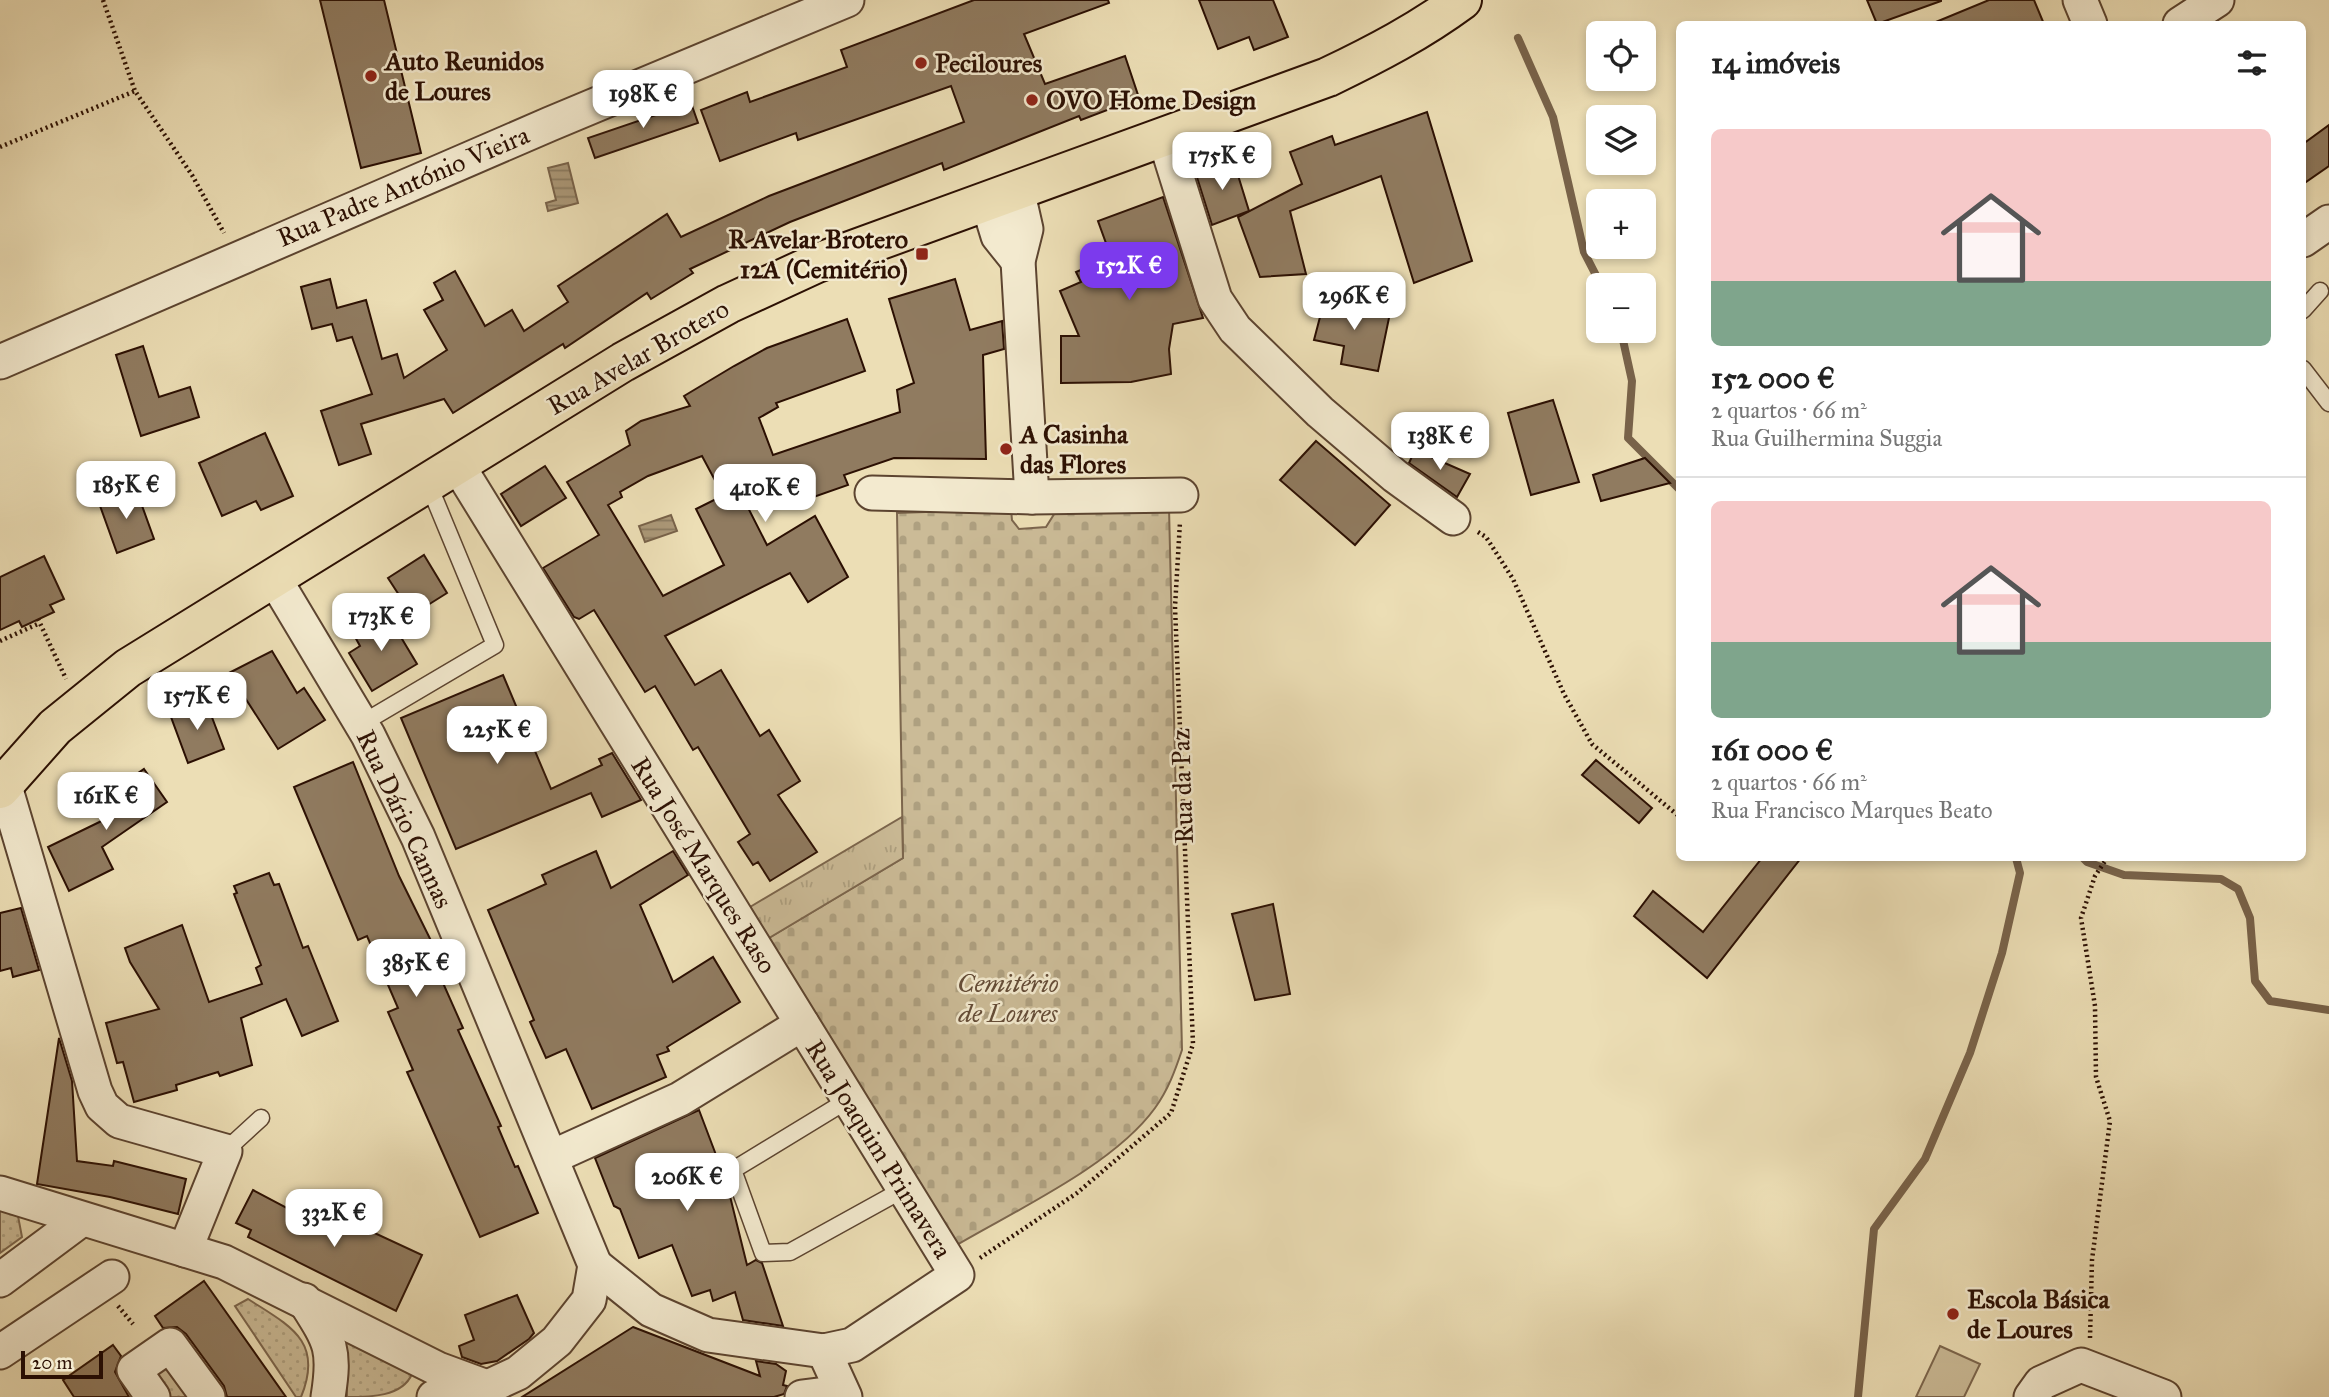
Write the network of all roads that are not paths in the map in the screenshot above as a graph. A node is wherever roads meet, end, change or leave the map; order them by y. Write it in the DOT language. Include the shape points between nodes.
graph roads {
  1 [pos="847,0"];
  2 [pos="1462,0"];
  3 [pos="2080,0"];
  4 [pos="2217,0"];
  5 [pos="2089,21"];
  6 [pos="2185,21"];
  7 [pos="1164,136"];
  8 [pos="1002,195"];
  9 [pos="2329,222"];
  10 [pos="2306,238"];
  11 [pos="2326,293"];
  12 [pos="2306,308"];
  13 [pos="0,362"];
  14 [pos="2306,373"];
  15 [pos="2329,403"];
  16 [pos="442,473"];
  17 [pos="872,493"];
  18 [pos="1181,495"];
  19 [pos="1032,497"];
  20 [pos="1453,518"];
  21 [pos="274,578"];
  22 [pos="361,724"];
  23 [pos="2,786"];
  24 [pos="802,1024"];
  25 [pos="848,1100"];
  26 [pos="261,1118"];
  27 [pos="225,1151"];
  28 [pos="552,1157"];
  29 [pos="904,1189"];
  30 [pos="0,1193"];
  31 [pos="82,1219"];
  32 [pos="185,1250"];
  33 [pos="595,1265"];
  34 [pos="957,1275"];
  35 [pos="112,1277"];
  36 [pos="0,1280"];
  37 [pos="304,1300"];
  38 [pos="824,1351"];
  39 [pos="0,1352"];
  40 [pos="494,1392"];
  41 [pos="2147,1393"];
  42 [pos="844,1395"];
  43 [pos="153,1397"];
  44 [pos="208,1397"];
  45 [pos="328,1397"];
  46 [pos="434,1397"];
  47 [pos="802,1397"];
  48 [pos="2031,1397"];
  1 -- 13 [label="street, Rua Padre António Vieira"];
  2 -- 7 [label="main road, Rua Avelar Brotero" via="1427,26 1328,77"];
  3 -- 5 [label="street"];
  4 -- 6 [label="street"];
  7 -- 8 [label="main road, Rua Avelar Brotero"];
  7 -- 20 [label="street" via="1214,299 1235,329 1320,412"];
  8 -- 16 [label="main road, Rua Avelar Brotero" via="817,262 729,304 623,362"];
  8 -- 19 [label="street" via="998,236 1018,261"];
  9 -- 10 [label="street"];
  11 -- 12 [label="lane"];
  14 -- 15 [label="lane"];
  16 -- 21 [label="main road, Rua Avelar Brotero"];
  16 -- 22 [label="lane" via="495,645"];
  16 -- 24 [label="street, Rua José Marques Raso"];
  17 -- 19 [label="street"];
  18 -- 19 [label="street"];
  21 -- 22 [label="street, Rua Dário Cannas"];
  21 -- 23 [label="main road, Rua Avelar Brotero" via="128,667 55,727"];
  22 -- 28 [label="street, Rua Dário Cannas" via="418,837"];
  23 -- 27 [label="street" via="102,1106 118,1121"];
  24 -- 25 [label="street, Rua Joaquim Primavera"];
  24 -- 28 [label="street" via="680,1099"];
  25 -- 29 [label="street, Rua Joaquim Primavera"];
  25 -- 29 [label="lane" via="733,1170 763,1253 790,1252"];
  26 -- 27 [label="lane"];
  27 -- 32 [label="street"];
  28 -- 33 [label="street, Rua Dário Cannas"];
  29 -- 34 [label="street, Rua Joaquim Primavera"];
  30 -- 31 [label="street"];
  31 -- 32 [label="street"];
  31 -- 36 [label="street"];
  32 -- 37 [label="street" via="223,1262"];
  33 -- 38 [label="street, Rua Dário Cannas" via="651,1310 708,1335"];
  33 -- 40 [label="street" via="589,1300 557,1341"];
  34 -- 38 [label="street, Rua Dário Cannas" via="852,1345"];
  35 -- 39 [label="street"];
  37 -- 40 [label="street" via="438,1369"];
  37 -- 45 [label="street" via="324,1332 334,1361"];
  38 -- 42 [label="street"];
  40 -- 46 [label="street"];
  41 -- 48 [label="street" via="2081,1366 2040,1383"];
  42 -- 47 [label="street"];
  43 -- 44 [label="street" via="134,1370 170,1345"];
}
